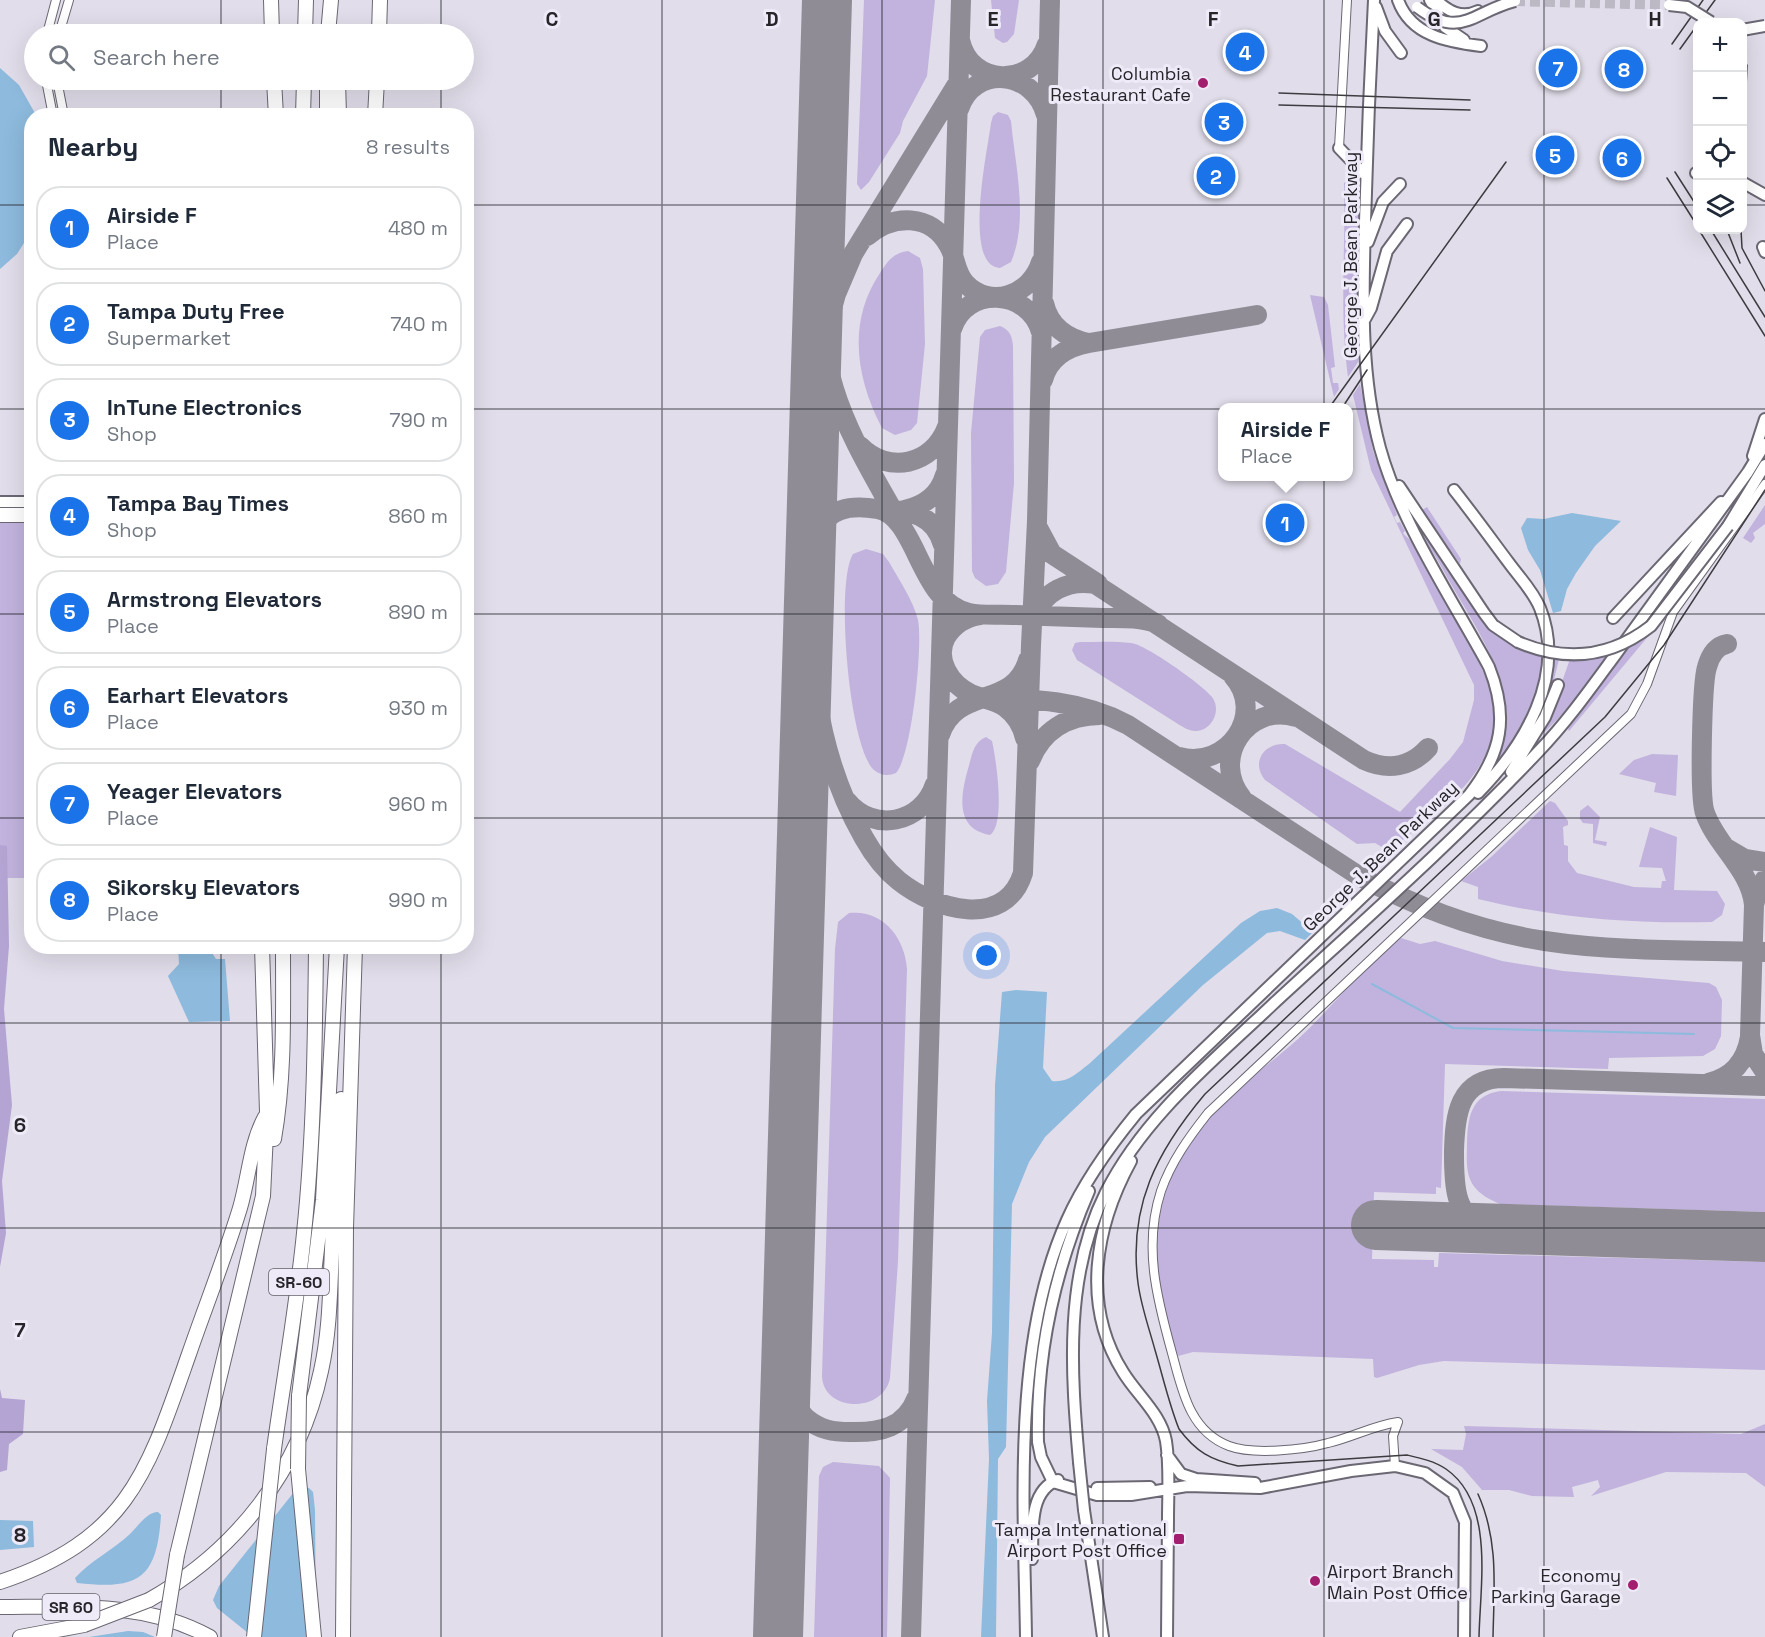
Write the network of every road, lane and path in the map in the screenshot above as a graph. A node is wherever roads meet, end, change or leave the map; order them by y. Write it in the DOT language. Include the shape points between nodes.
graph roads {
  1 [pos="56,0"];
  2 [pos="69,0"];
  3 [pos="270,0"];
  4 [pos="306,0"];
  5 [pos="333,0"];
  6 [pos="380,0"];
  7 [pos="1347,0"];
  8 [pos="1398,0"];
  9 [pos="1430,0"];
  10 [pos="1436,0"];
  11 [pos="1374,1"];
  12 [pos="1509,1"];
  13 [pos="1415,3"];
  14 [pos="1669,3"];
  15 [pos="1703,18"];
  16 [pos="1765,21"];
  17 [pos="50,24"];
  18 [pos="62,24"];
  19 [pos="271,24"];
  20 [pos="305,24"];
  21 [pos="329,24"];
  22 [pos="336,24"];
  23 [pos="379,24"];
  24 [pos="1765,26"];
  25 [pos="1747,30"];
  26 [pos="1747,31"];
  27 [pos="1401,53"];
  28 [pos="48,90"];
  29 [pos="59,90"];
  30 [pos="275,90"];
  31 [pos="304,90"];
  32 [pos="327,90"];
  33 [pos="338,90"];
  34 [pos="376,90"];
  35 [pos="51,108"];
  36 [pos="62,108"];
  37 [pos="276,108"];
  38 [pos="303,108"];
  39 [pos="327,108"];
  40 [pos="339,108"];
  41 [pos="375,108"];
  42 [pos="1339,148"];
  43 [pos="1366,176"];
  44 [pos="1400,184"];
  45 [pos="1747,184"];
  46 [pos="1765,195"];
  47 [pos="1407,224"];
  48 [pos="1364,254"];
  49 [pos="1364,322"];
  50 [pos="1765,419"];
  51 [pos="1765,444"];
  52 [pos="1765,465"];
  53 [pos="1386,466"];
  54 [pos="1745,476"];
  55 [pos="1765,483"];
  56 [pos="1454,490"];
  57 [pos="0,502"];
  58 [pos="24,502"];
  59 [pos="0,515"];
  60 [pos="24,515"];
  61 [pos="1613,618"];
  62 [pos="1558,685"];
  63 [pos="1491,799"];
  64 [pos="1443,821"];
  65 [pos="262,954"];
  66 [pos="283,954"];
  67 [pos="316,954"];
  68 [pos="331,954"];
  69 [pos="337,954"];
  70 [pos="356,954"];
  71 [pos="352,1023"];
  72 [pos="1176,1096"];
  73 [pos="267,1112"];
  74 [pos="313,1114"];
  75 [pos="1115,1140"];
  76 [pos="263,1196"];
  77 [pos="1167,1454"];
  78 [pos="1395,1466"];
  79 [pos="1053,1482"];
  80 [pos="1273,1486"];
  81 [pos="1168,1488"];
  82 [pos="0,1582"];
  83 [pos="146,1606"];
  84 [pos="0,1607"];
  85 [pos="20,1637"];
  86 [pos="164,1637"];
  87 [pos="191,1637"];
  88 [pos="210,1637"];
  89 [pos="254,1637"];
  90 [pos="314,1637"];
  91 [pos="343,1637"];
  92 [pos="1026,1637"];
  93 [pos="1103,1637"];
  94 [pos="1167,1637"];
  95 [pos="1464,1637"];
  1 -- 17 [label="street"];
  2 -- 18 [label="street"];
  3 -- 19 [label="highway"];
  4 -- 20 [label="highway"];
  5 -- 21 [label="highway"];
  5 -- 22 [label="highway"];
  6 -- 23 [label="highway"];
  7 -- 42 [label="street"];
  8 -- 9 [label="street" via="1406,15 1423,31 1447,41 1482,44 1454,36"];
  10 -- 12 [label="street" via="1463,16"];
  11 -- 27 [label="street" via="1385,31"];
  11 -- 43 [label="street, George J. Bean Parkway"];
  12 -- 13 [label="street, bridge" via="1454,24 1435,21"];
  14 -- 15 [label="street, bridge" via="1687,7"];
  16 -- 25 [label="street"];
  24 -- 26 [label="street, bridge"];
  28 -- 35 [label="street"];
  29 -- 36 [label="street"];
  30 -- 37 [label="highway"];
  31 -- 38 [label="highway"];
  32 -- 39 [label="highway"];
  33 -- 40 [label="highway"];
  34 -- 41 [label="highway"];
  42 -- 43 [label="street"];
  43 -- 48 [label="street, George J. Bean Parkway"];
  44 -- 48 [label="street" via="1383,202"];
  45 -- 46 [label="street"];
  47 -- 49 [label="street" via="1388,251"];
  48 -- 49 [label="street, George J. Bean Parkway"];
  49 -- 53 [label="street, George J. Bean Parkway" via="1368,386"];
  50 -- 54 [label="street"];
  51 -- 54 [label="street, George J. Bean Parkway"];
  52 -- 53 [label="street, bridge" via="1728,526 1651,626 1614,648 1578,656 1555,654 1518,642 1493,625"];
  53 -- 64 [label="street, George J. Bean Parkway" via="1406,514 1498,689 1501,708 1497,747 1490,765 1469,795"];
  54 -- 61 [label="street"];
  54 -- 63 [label="street, George J. Bean Parkway" via="1590,691 1540,751"];
  55 -- 78 [label="street" via="1673,612 1647,684 1631,714 1208,1113 1173,1163 1161,1192 1152,1249 1154,1280 1185,1399 1198,1423 1228,1446 1256,1451 1328,1443 1372,1426 1398,1422 1393,1436"];
  56 -- 64 [label="street" via="1532,593 1545,626 1547,664 1538,707 1510,758 1475,796"];
  57 -- 58 [label="street"];
  59 -- 60 [label="highway"];
  62 -- 63 [label="street" via="1530,745"];
  63 -- 72 [label="street, George J. Bean Parkway"];
  64 -- 75 [label="street, George J. Bean Parkway" via="1161,1090"];
  65 -- 73 [label="highway, SR-60 / SR-60"];
  66 -- 76 [label="highway" via="279,1107"];
  67 -- 74 [label="highway, SR-60 / SR-60"];
  68 -- 74 [label="highway" via="326,1030"];
  69 -- 90 [label="highway, bridge" via="324,1190 299,1396 298,1470"];
  70 -- 71 [label="highway"];
  71 -- 83 [label="highway" via="337,1139 327,1331 307,1420 281,1474 243,1526 209,1559"];
  71 -- 91 [label="highway"];
  72 -- 77 [label="street" via="1153,1126 1110,1203 1097,1260 1098,1310 1105,1334 1123,1372 1162,1428"];
  72 -- 93 [label="street, George J. Bean Parkway, bridge" via="1154,1120 1104,1195 1083,1253 1074,1317 1074,1413"];
  73 -- 76 [label="highway, SR-60 / SR-60"];
  73 -- 82 [label="highway" via="256,1135 231,1237 154,1452 135,1486 115,1514 89,1538 35,1570"];
  74 -- 89 [label="highway, SR-60 / SR-60, bridge" via="301,1263 274,1449"];
  75 -- 79 [label="street" via="1075,1224 1050,1301 1038,1424 1041,1457"];
  75 -- 92 [label="street, George J. Bean Parkway" via="1067,1220 1036,1319 1028,1394"];
  76 -- 86 [label="highway, SR-60 / SR-60, bridge" via="177,1555"];
  77 -- 80 [label="street" via="1181,1474 1196,1479 1242,1480"];
  77 -- 81 [label="street"];
  78 -- 80 [label="street"];
  78 -- 95 [label="street" via="1438,1479 1453,1493 1462,1510 1466,1539"];
  79 -- 81 [label="street" via="1067,1479 1097,1488"];
  79 -- 92 [label="street" via="1043,1489 1035,1513"];
  80 -- 81 [label="street"];
  81 -- 94 [label="street"];
  83 -- 84 [label="highway, SR 60"];
  83 -- 85 [label="highway, bridge" via="84,1625"];
  83 -- 87 [label="highway"];
  83 -- 88 [label="highway, SR 60"];
}
